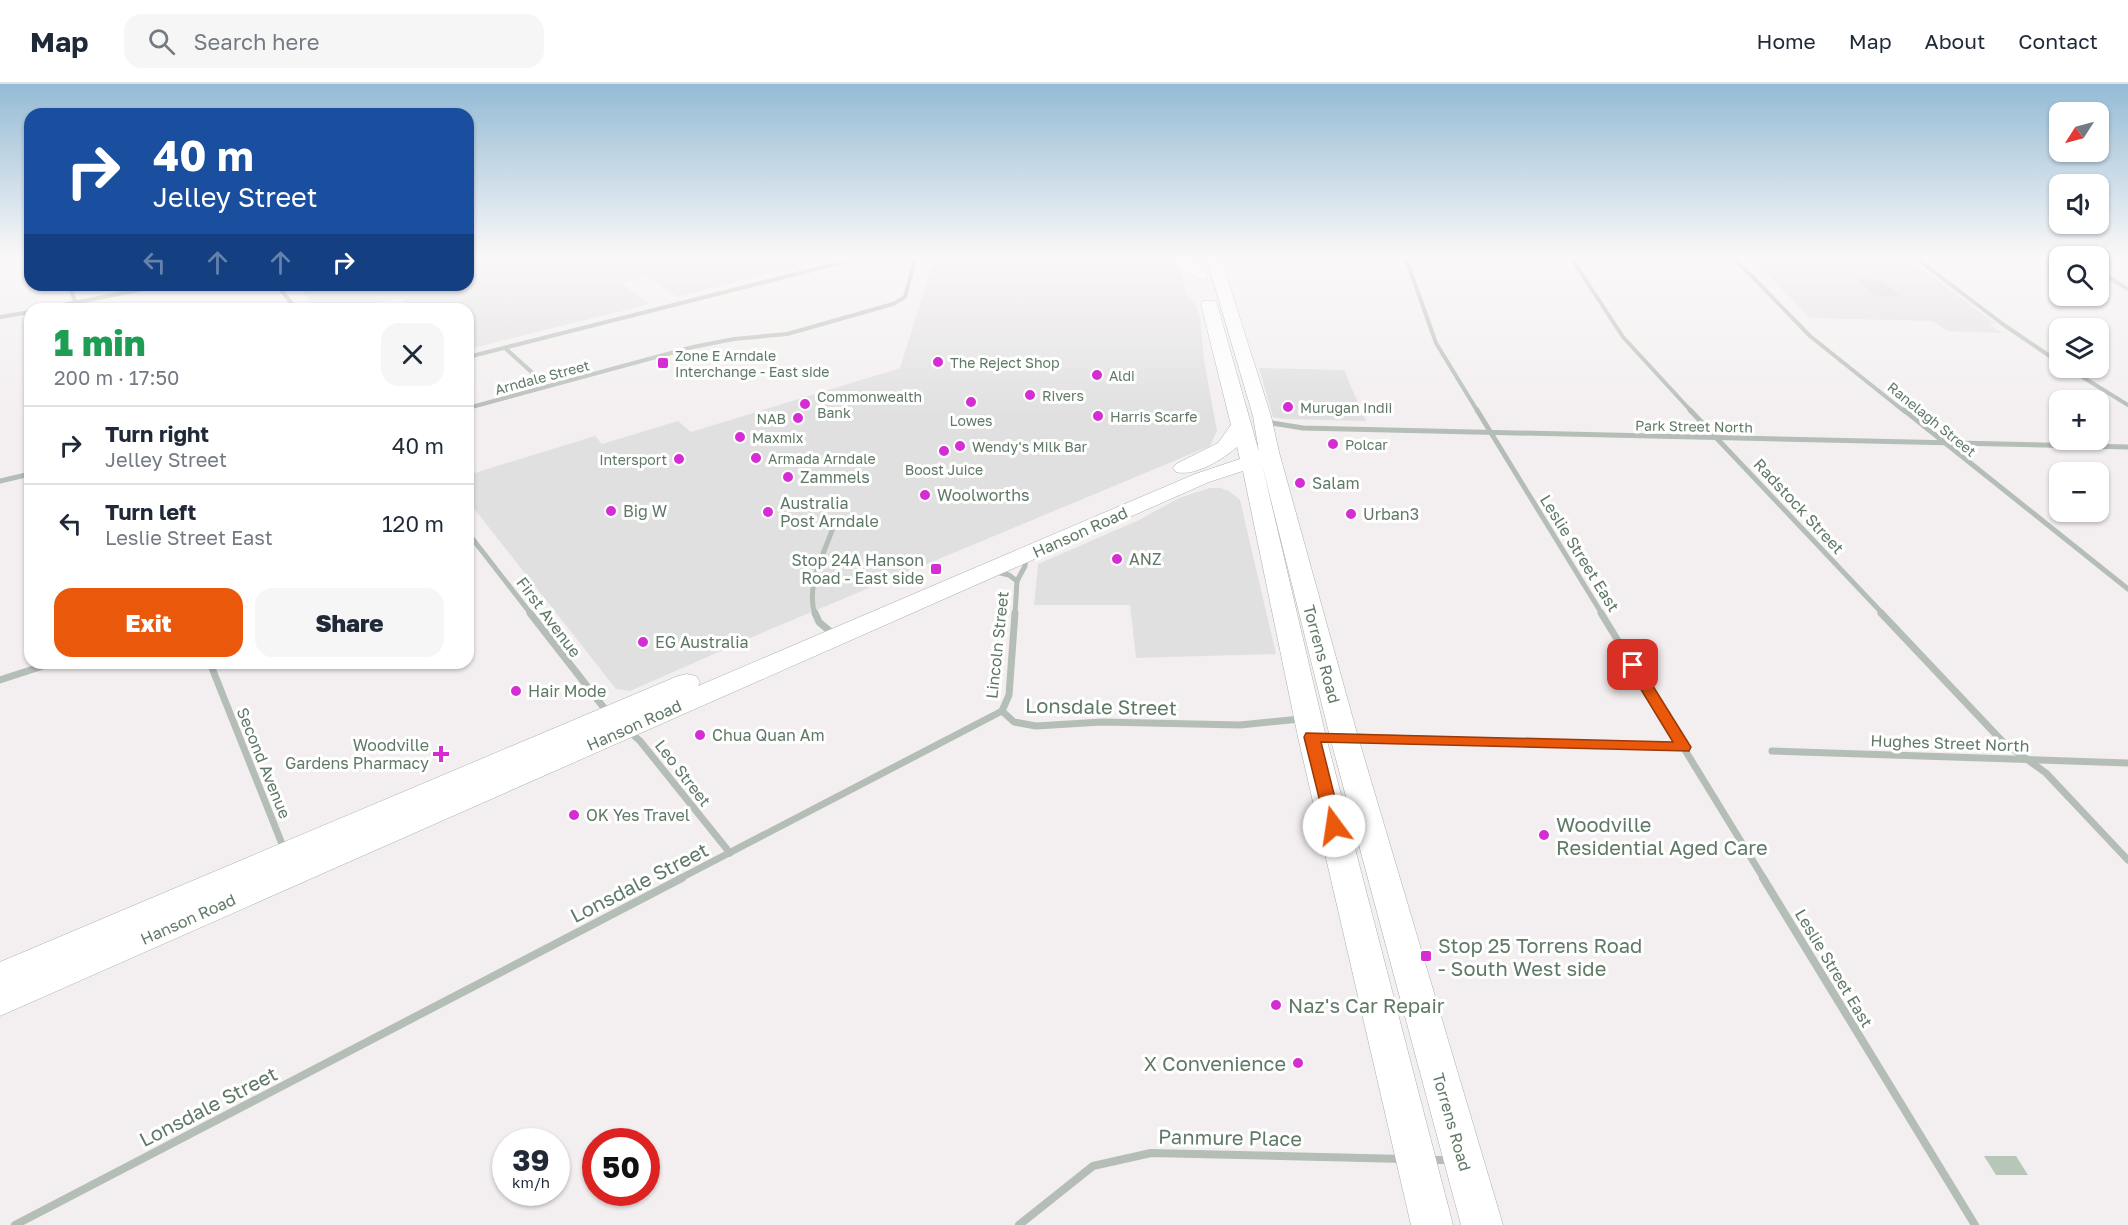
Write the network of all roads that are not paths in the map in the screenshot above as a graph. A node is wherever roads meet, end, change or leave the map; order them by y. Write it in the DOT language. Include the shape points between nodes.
graph roads {
  1 [pos="657,309"];
  2 [pos="876,309"];
  3 [pos="1210,309"];
  4 [pos="1228,309"];
  5 [pos="1423,309"];
  6 [pos="1605,309"];
  7 [pos="1784,309"];
  8 [pos="1983,309"];
  9 [pos="24,313"];
  10 [pos="0,318"];
  11 [pos="505,348"];
  12 [pos="2049,355"];
  13 [pos="474,356"];
  14 [pos="2084,378"];
  15 [pos="547,386"];
  16 [pos="2128,405"];
  17 [pos="474,406"];
  18 [pos="1262,416"];
  19 [pos="1241,425"];
  20 [pos="1490,432"];
  21 [pos="1717,438"];
  22 [pos="1943,443"];
  23 [pos="2128,447"];
  24 [pos="1270,454"];
  25 [pos="1249,457"];
  26 [pos="24,475"];
  27 [pos="1202,478"];
  28 [pos="0,481"];
  29 [pos="1259,494"];
  30 [pos="1099,505"];
  31 [pos="834,525"];
  32 [pos="474,542"];
  33 [pos="1017,550"];
  34 [pos="989,570"];
  35 [pos="1017,581"];
  36 [pos="2128,589"];
  37 [pos="829,630"];
  38 [pos="34,669"];
  39 [pos="212,669"];
  40 [pos="0,680"];
  41 [pos="1002,711"];
  42 [pos="618,722"];
  43 [pos="1324,733"];
  44 [pos="1683,747"];
  45 [pos="1772,751"];
  46 [pos="2026,759"];
  47 [pos="2128,763"];
  48 [pos="730,854"];
  49 [pos="2128,860"];
  50 [pos="289,864"];
  51 [pos="0,977"];
  52 [pos="0,1001"];
  53 [pos="1416,1160"];
  54 [pos="1463,1160"];
  55 [pos="35,1220"];
  56 [pos="15,1225"];
  57 [pos="1018,1225"];
  58 [pos="1432,1225"];
  59 [pos="1482,1225"];
  60 [pos="1975,1225"];
  1 -- 11 [label="street"];
  2 -- 15 [label="street, Arndale Street" via="787,334 722,341"];
  3 -- 19 [label="main road, Torrens Road"];
  4 -- 18 [label="main road, Torrens Road"];
  5 -- 20 [label="street, Leslie Street East" via="1431,334"];
  6 -- 21 [label="street, Radstock Street" via="1623,337"];
  7 -- 22 [label="street, Ranelagh Street" via="1810,336"];
  8 -- 12 [label="street"];
  9 -- 10 [label="street"];
  11 -- 13 [label="street"];
  11 -- 15 [label="street"];
  14 -- 16 [label="street"];
  15 -- 17 [label="street, Arndale Street"];
  18 -- 20 [label="street, Park Street North" via="1272,423 1302,428"];
  18 -- 24 [label="main road, Torrens Road"];
  19 -- 25 [label="main road, Torrens Road"];
  19 -- 30 [label="main road" via="1230,445 1210,457"];
  20 -- 21 [label="street, Park Street North"];
  20 -- 44 [label="street, Leslie Street East"];
  21 -- 22 [label="street, Park Street North"];
  21 -- 46 [label="street, Radstock Street" via="2003,742"];
  22 -- 23 [label="street, Park Street North"];
  22 -- 36 [label="street, Ranelagh Street"];
  24 -- 25 [label="main road, Hanson Road"];
  24 -- 43 [label="main road, Torrens Road"];
  25 -- 27 [label="main road, Hanson Road"];
  25 -- 29 [label="main road, Torrens Road"];
  25 -- 30 [label="main road, Hanson Road" via="1219,463 1114,506"];
  26 -- 28 [label="street"];
  27 -- 29 [label="main road" via="1230,477"];
  27 -- 33 [label="main road, Hanson Road" via="1051,544"];
  29 -- 43 [label="main road, Torrens Road"];
  30 -- 33 [label="main road, Hanson Road"];
  31 -- 37 [label="street" via="812,605"];
  32 -- 42 [label="street, First Avenue"];
  33 -- 34 [label="main road, Hanson Road"];
  33 -- 35 [label="street, Lincoln Street" via="1025,566"];
  33 -- 37 [label="main road, Hanson Road"];
  34 -- 35 [label="street, Lincoln Street"];
  34 -- 37 [label="main road, Hanson Road"];
  35 -- 41 [label="street, Lincoln Street" via="1008,695"];
  37 -- 42 [label="main road, Hanson Road"];
  38 -- 40 [label="street"];
  39 -- 50 [label="street, Second Avenue"];
  41 -- 43 [label="street, Lonsdale Street" via="1014,722 1036,726 1102,722 1240,724"];
  41 -- 48 [label="street, Lonsdale Street"];
  42 -- 48 [label="street, Leo Street" via="640,741"];
  42 -- 50 [label="main road, Hanson Road"];
  43 -- 44 [label="street, Lonsdale Street"];
  43 -- 53 [label="main road, Torrens Road"];
  43 -- 54 [label="main road, Torrens Road"];
  44 -- 60 [label="street, Leslie Street East"];
  45 -- 46 [label="street, Hughes Street North"];
  46 -- 47 [label="street, Hughes Street North"];
  46 -- 49 [label="street, Radstock Street" via="2046,773"];
  48 -- 55 [label="street, Lonsdale Street"];
  50 -- 51 [label="main road, Hanson Road"];
  50 -- 52 [label="main road, Hanson Road"];
  53 -- 54 [label="street, Panmure Place"];
  53 -- 57 [label="street, Panmure Place" via="1151,1153 1120,1158 1093,1166"];
  53 -- 58 [label="main road, Torrens Road"];
  54 -- 59 [label="main road, Torrens Road"];
  55 -- 56 [label="street, Lonsdale Street"];
}
